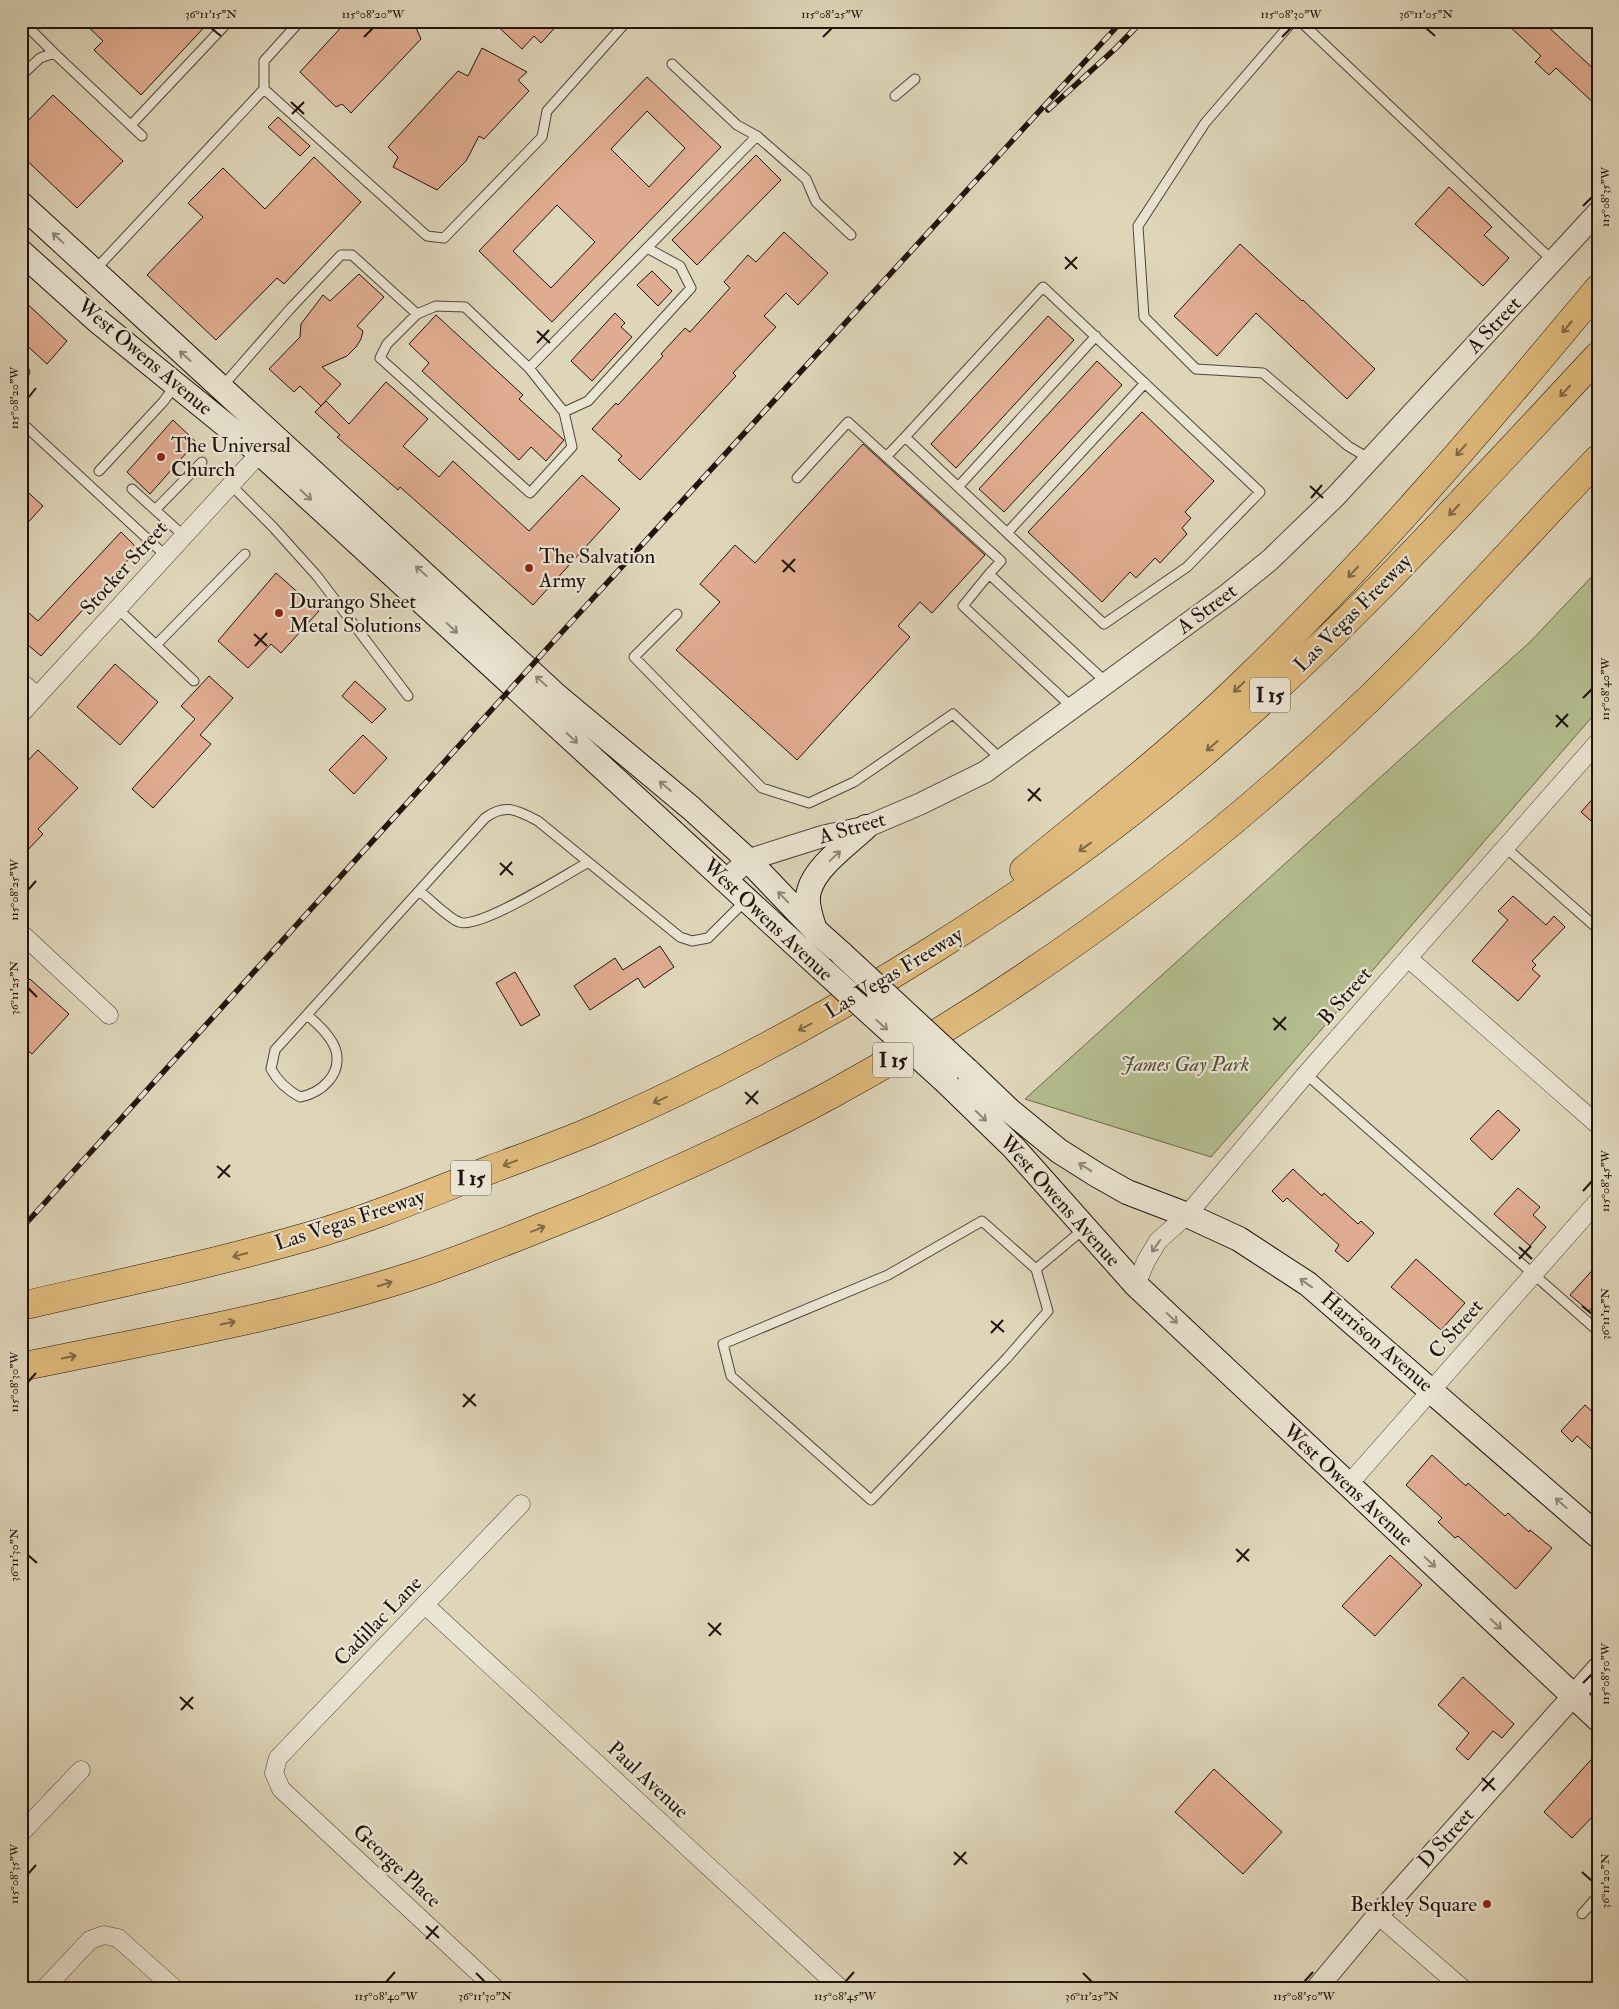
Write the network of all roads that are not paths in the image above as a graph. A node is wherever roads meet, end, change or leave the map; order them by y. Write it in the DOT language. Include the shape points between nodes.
graph roads {
  1 [pos="22,21"];
  2 [pos="229,21"];
  3 [pos="300,21"];
  4 [pos="628,21"];
  5 [pos="1293,21"];
  6 [pos="1300,21"];
  7 [pos="1591,21"];
  8 [pos="1598,27"];
  9 [pos="54,53"];
  10 [pos="672,64"];
  11 [pos="21,76"];
  12 [pos="915,78"];
  13 [pos="264,89"];
  14 [pos="895,96"];
  15 [pos="131,125"];
  16 [pos="142,136"];
  17 [pos="757,136"];
  18 [pos="21,204"];
  19 [pos="1598,212"];
  20 [pos="851,235"];
  21 [pos="647,248"];
  22 [pos="21,252"];
  23 [pos="1553,261"];
  24 [pos="93,272"];
  25 [pos="1598,289"];
  26 [pos="123,299"];
  27 [pos="417,314"];
  28 [pos="100,323"];
  29 [pos="1096,336"];
  30 [pos="1598,356"];
  31 [pos="21,368"];
  32 [pos="529,368"];
  33 [pos="21,376"];
  34 [pos="1145,383"];
  35 [pos="176,384"];
  36 [pos="221,388"];
  37 [pos="564,412"];
  38 [pos="21,422"];
  39 [pos="904,437"];
  40 [pos="260,452"];
  41 [pos="886,457"];
  42 [pos="1370,459"];
  43 [pos="1598,459"];
  44 [pos="202,462"];
  45 [pos="99,471"];
  46 [pos="797,478"];
  47 [pos="231,485"];
  48 [pos="958,487"];
  49 [pos="132,489"];
  50 [pos="155,510"];
  51 [pos="1007,533"];
  52 [pos="184,536"];
  53 [pos="245,554"];
  54 [pos="166,556"];
  55 [pos="988,574"];
  56 [pos="118,609"];
  57 [pos="677,614"];
  58 [pos="156,645"];
  59 [pos="194,680"];
  60 [pos="21,682"];
  61 [pos="1107,683"];
  62 [pos="37,696"];
  63 [pos="408,696"];
  64 [pos="1073,708"];
  65 [pos="21,714"];
  66 [pos="1598,742"];
  67 [pos="1002,760"];
  68 [pos="866,827"];
  69 [pos="1505,848"];
  70 [pos="748,860"];
  71 [pos="587,863"];
  72 [pos="726,880"];
  73 [pos="419,891"];
  74 [pos="746,899"];
  75 [pos="1598,929"];
  76 [pos="815,930"];
  77 [pos="21,933"];
  78 [pos="1408,958"];
  79 [pos="892,976"];
  80 [pos="109,1015"];
  81 [pos="307,1015"];
  82 [pos="1306,1074"];
  83 [pos="1598,1125"];
  84 [pos="1127,1192"];
  85 [pos="1598,1202"];
  86 [pos="1187,1215"];
  87 [pos="1085,1228"];
  88 [pos="1036,1269"];
  89 [pos="1534,1275"];
  90 [pos="1136,1285"];
  91 [pos="21,1306"];
  92 [pos="1598,1332"];
  93 [pos="21,1368"];
  94 [pos="1432,1390"];
  95 [pos="1348,1485"];
  96 [pos="521,1504"];
  97 [pos="1598,1536"];
  98 [pos="425,1605"];
  99 [pos="1598,1668"];
  100 [pos="1573,1696"];
  101 [pos="1598,1718"];
  102 [pos="81,1770"];
  103 [pos="274,1773"];
  104 [pos="21,1833"];
  105 [pos="1598,1896"];
  106 [pos="1582,1914"];
  107 [pos="1378,1915"];
  108 [pos="44,1988"];
  109 [pos="174,1988"];
  110 [pos="495,1988"];
  111 [pos="840,1988"];
  112 [pos="1317,1988"];
  113 [pos="1462,1988"];
  1 -- 9 [label="lane"];
  2 -- 15 [label="lane"];
  3 -- 13 [label="lane" via="264,61"];
  4 -- 13 [label="lane" via="547,111 542,137 444,238 427,236"];
  5 -- 42 [label="lane" via="1205,122 1138,226 1144,317 1196,369 1263,373 1348,446"];
  6 -- 23 [label="lane"];
  7 -- 8 [label="lane"];
  9 -- 11 [label="lane" via="40,58"];
  9 -- 15 [label="lane"];
  10 -- 17 [label="lane" via="737,125"];
  12 -- 14 [label="lane"];
  13 -- 24 [label="lane"];
  15 -- 16 [label="lane"];
  17 -- 20 [label="lane" via="806,179 816,202"];
  17 -- 21 [label="lane"];
  24 -- 18 [label="main road, West Owens Avenue, one-way"];
  19 -- 23 [label="street, A Street"];
  21 -- 32 [label="lane"];
  21 -- 37 [label="lane" via="680,266 691,288 588,402"];
  22 -- 28 [label="main road, West Owens Avenue"];
  23 -- 42 [label="street, A Street"];
  24 -- 26 [label="main road, West Owens Avenue"];
  25 -- 79 [label="highway, one-way" via="1393,528 1240,686 1137,778"];
  26 -- 28 [label="main road"];
  36 -- 26 [label="main road, West Owens Avenue, one-way"];
  27 -- 32 [label="lane" via="436,306 465,307"];
  27 -- 36 [label="lane" via="352,255 341,255"];
  27 -- 37 [label="lane" via="387,344 380,358 530,494 572,447"];
  28 -- 35 [label="main road, West Owens Avenue"];
  29 -- 34 [label="lane"];
  29 -- 39 [label="lane" via="1043,287"];
  29 -- 48 [label="lane"];
  30 -- 79 [label="highway, Las Vegas Freeway / I 15, one-way" via="1384,585 1205,752 1090,844"];
  31 -- 33 [label="lane" via="25,372"];
  32 -- 37 [label="lane"];
  34 -- 51 [label="lane"];
  34 -- 51 [label="lane" via="1260,492 1187,567 1104,624"];
  35 -- 40 [label="main road, West Owens Avenue"];
  35 -- 45 [label="lane"];
  70 -- 36 [label="main road, West Owens Avenue, one-way" via="558,697"];
  38 -- 54 [label="lane"];
  39 -- 41 [label="lane"];
  39 -- 48 [label="lane"];
  40 -- 47 [label="street, Stocker Street"];
  40 -- 72 [label="main road, West Owens Avenue, one-way"];
  41 -- 46 [label="lane" via="848,422"];
  41 -- 55 [label="lane" via="1001,562"];
  42 -- 61 [label="street, A Street" via="1270,560"];
  93 -- 43 [label="highway, I 15, one-way" via="323,1302 422,1272 627,1192 810,1105 889,1062 1081,938 1265,794 1433,636"];
  44 -- 50 [label="lane"];
  47 -- 52 [label="street, Stocker Street"];
  47 -- 63 [label="lane" via="317,576"];
  48 -- 51 [label="lane"];
  49 -- 50 [label="lane"];
  50 -- 52 [label="lane"];
  52 -- 54 [label="street, Stocker Street"];
  53 -- 58 [label="lane"];
  54 -- 56 [label="street, Stocker Street"];
  55 -- 61 [label="lane"];
  55 -- 64 [label="lane" via="963,606"];
  56 -- 58 [label="lane"];
  56 -- 62 [label="street, Stocker Street"];
  57 -- 67 [label="lane" via="634,657 762,788 809,803 854,782 953,714"];
  58 -- 59 [label="lane"];
  60 -- 62 [label="street"];
  61 -- 64 [label="street, A Street"];
  62 -- 65 [label="street, Stocker Street"];
  64 -- 67 [label="street, A Street"];
  66 -- 69 [label="street, B Street"];
  67 -- 68 [label="street, A Street" via="985,772"];
  68 -- 70 [label="street, A Street" via="824,836"];
  76 -- 68 [label="main road, one-way" via="808,892 817,873"];
  69 -- 75 [label="lane"];
  69 -- 78 [label="street, B Street"];
  70 -- 72 [label="street, A Street"];
  76 -- 70 [label="main road, West Owens Avenue, one-way"];
  71 -- 73 [label="lane" via="487,918 468,924 457,922"];
  71 -- 73 [label="lane" via="538,821 520,811 495,810 484,818"];
  71 -- 74 [label="lane" via="680,937 692,941 708,938"];
  72 -- 74 [label="main road, West Owens Avenue"];
  73 -- 81 [label="lane"];
  74 -- 87 [label="main road, West Owens Avenue, one-way, bridge" via="946,1082 1014,1148"];
  84 -- 76 [label="main road, West Owens Avenue, one-way, bridge" via="1059,1150 1008,1110"];
  77 -- 80 [label="street"];
  78 -- 82 [label="street, B Street"];
  78 -- 83 [label="street"];
  79 -- 91 [label="highway, Las Vegas Freeway / I 15, one-way" via="810,1024 660,1100 396,1207 291,1241"];
  81 -- 81 [label="lane" via="275,1050 271,1070 278,1081 300,1097 312,1094 330,1081 336,1068 336,1050 322,1028"];
  82 -- 86 [label="street, B Street"];
  82 -- 89 [label="lane"];
  84 -- 86 [label="main road, Harrison Avenue"];
  85 -- 89 [label="street, C Street"];
  86 -- 90 [label="street, B Street, one-way" via="1158,1241"];
  94 -- 86 [label="main road, Harrison Avenue, one-way" via="1308,1284 1239,1238"];
  87 -- 88 [label="lane"];
  87 -- 90 [label="main road, West Owens Avenue"];
  88 -- 88 [label="lane" via="982,1221 888,1275 723,1344 731,1376 871,1500 1048,1311"];
  89 -- 92 [label="lane"];
  89 -- 94 [label="street, C Street"];
  90 -- 95 [label="main road, West Owens Avenue, one-way"];
  94 -- 95 [label="street, C Street"];
  97 -- 94 [label="main road, Harrison Avenue, one-way"];
  95 -- 100 [label="main road, West Owens Avenue, one-way"];
  96 -- 98 [label="street, Cadillac Lane"];
  98 -- 103 [label="street, Cadillac Lane" via="278,1758"];
  98 -- 111 [label="street, Paul Avenue"];
  99 -- 100 [label="street, D Street"];
  100 -- 101 [label="main road, West Owens Avenue"];
  100 -- 107 [label="street, D Street"];
  102 -- 104 [label="street"];
  103 -- 110 [label="street, George Place" via="281,1789"];
  105 -- 106 [label="lane"];
  107 -- 112 [label="street, D Street"];
  107 -- 113 [label="street"];
  108 -- 109 [label="street" via="90,1940 104,1934 118,1938"];
}
